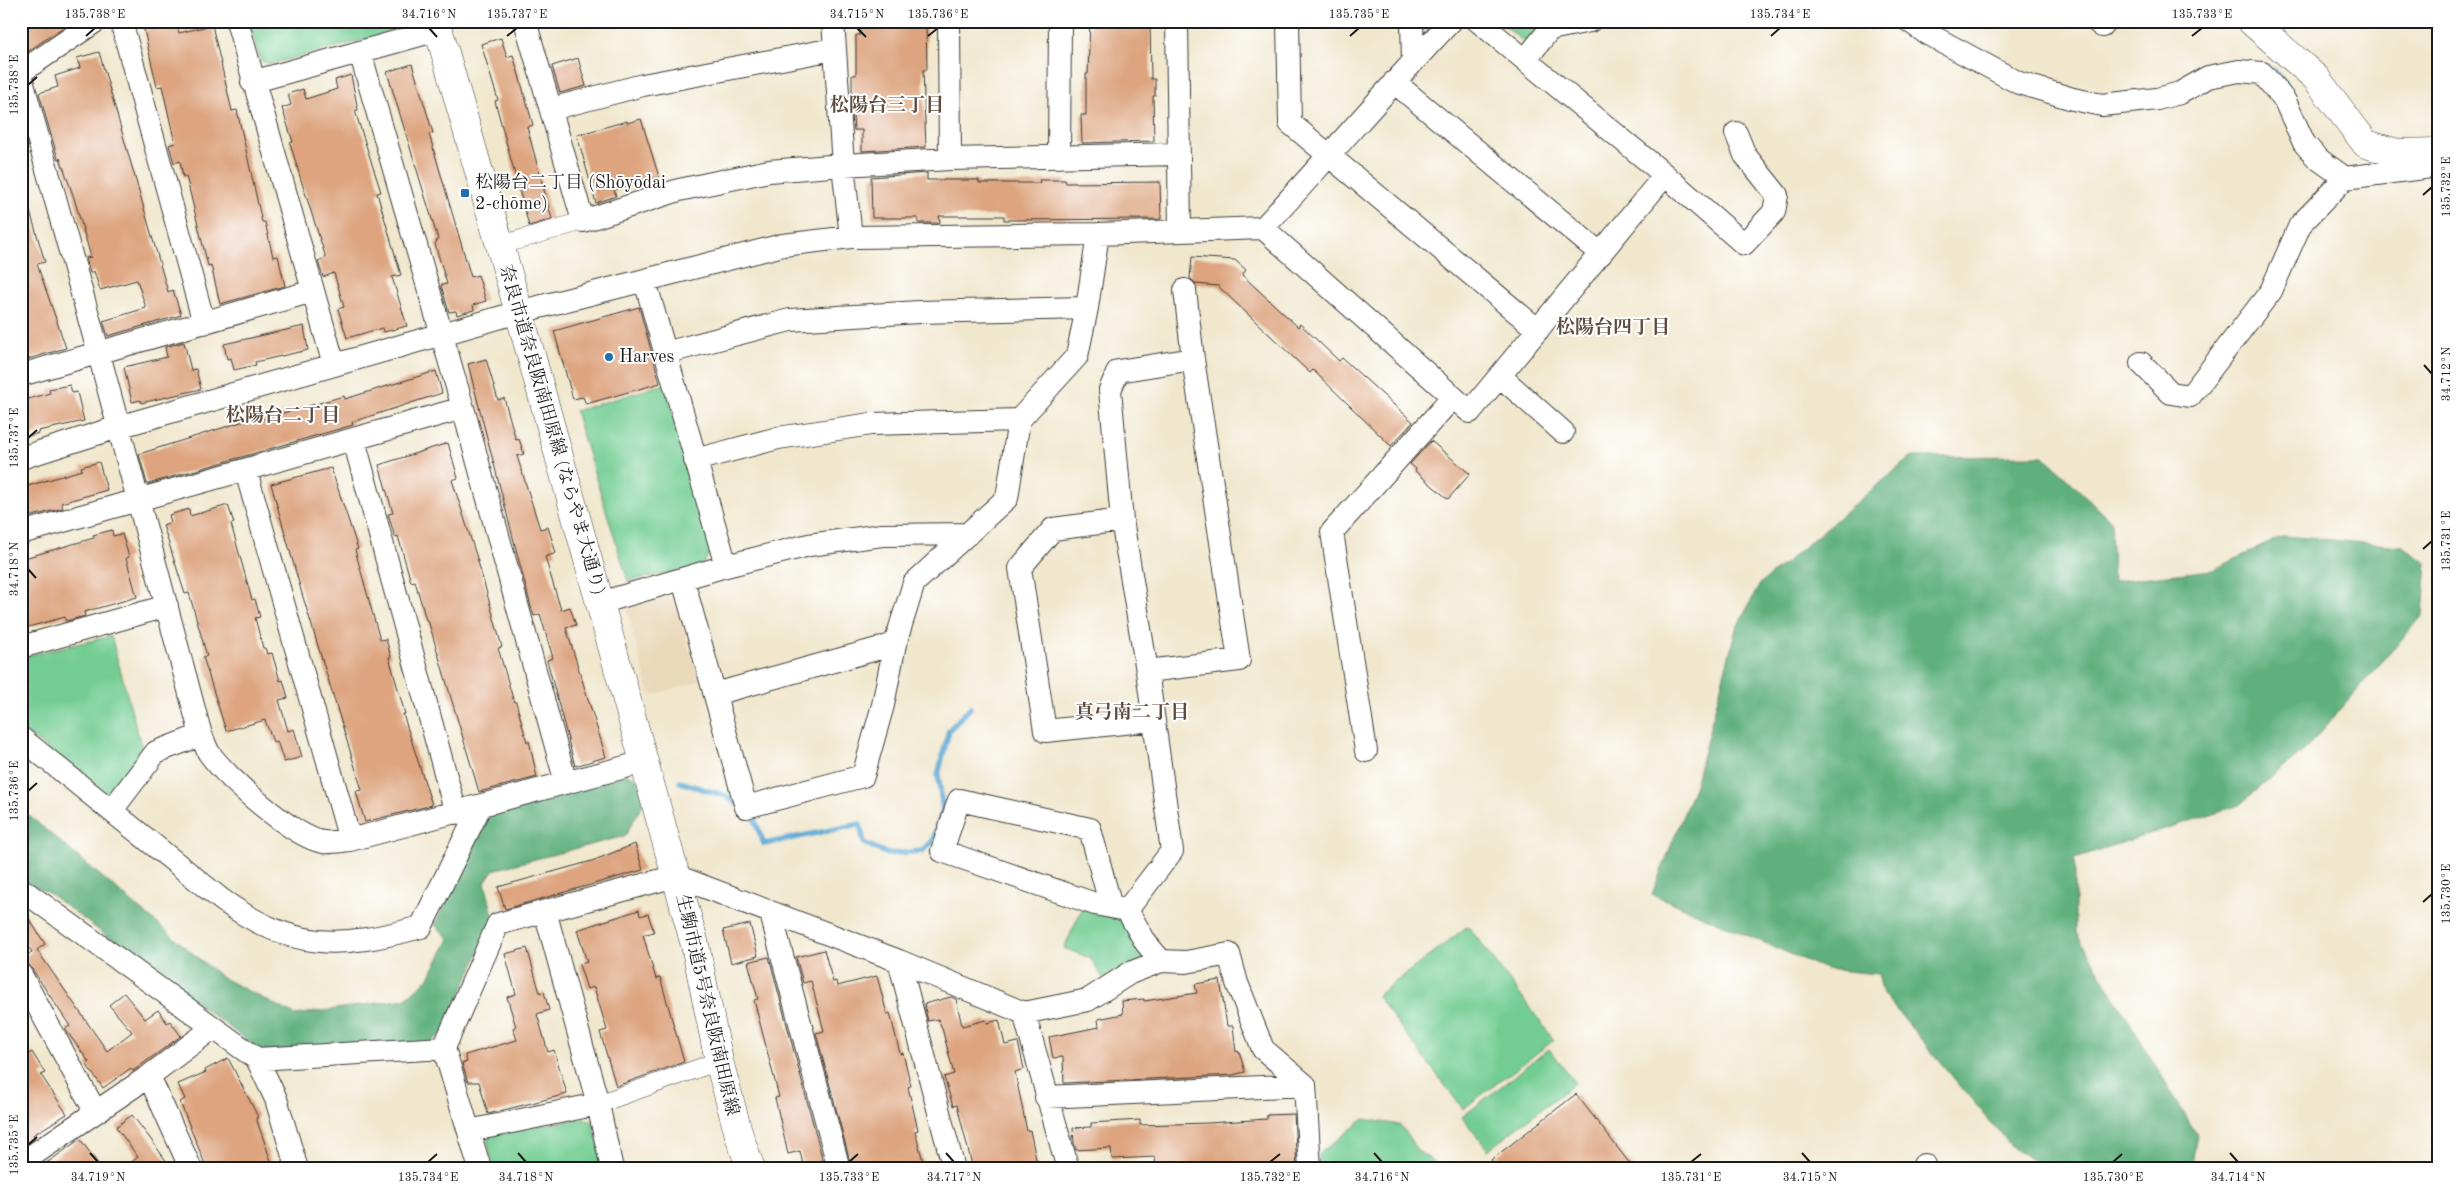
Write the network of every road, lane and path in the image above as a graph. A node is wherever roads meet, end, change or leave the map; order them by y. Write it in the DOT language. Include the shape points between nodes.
graph roads {
  1 [pos="96,21"];
  2 [pos="121,21"];
  3 [pos="237,21"];
  4 [pos="525,21"];
  5 [pos="833,21"];
  6 [pos="949,21"];
  7 [pos="1060,21"];
  8 [pos="1177,21"];
  9 [pos="1288,21"];
  10 [pos="1412,21"];
  11 [pos="1451,21"];
  12 [pos="1478,21"];
  13 [pos="1590,21"];
  14 [pos="1909,21"];
  15 [pos="2096,21"];
  16 [pos="2106,21"];
  17 [pos="2251,21"];
  18 [pos="437,26"];
  19 [pos="834,49"];
  20 [pos="360,52"];
  21 [pos="1526,59"];
  22 [pos="1413,61"];
  23 [pos="21,72"];
  24 [pos="21,78"];
  25 [pos="252,82"];
  26 [pos="1394,82"];
  27 [pos="551,109"];
  28 [pos="1736,133"];
  29 [pos="2439,152"];
  30 [pos="1179,154"];
  31 [pos="1330,155"];
  32 [pos="1060,157"];
  33 [pos="950,159"];
  34 [pos="2439,162"];
  35 [pos="843,165"];
  36 [pos="1665,175"];
  37 [pos="2345,178"];
  38 [pos="583,221"];
  39 [pos="1263,228"];
  40 [pos="1180,231"];
  41 [pos="1098,234"];
  42 [pos="851,237"];
  43 [pos="500,245"];
  44 [pos="1601,254"];
  45 [pos="645,280"];
  46 [pos="1185,290"];
  47 [pos="313,291"];
  48 [pos="1087,308"];
  49 [pos="519,312"];
  50 [pos="204,323"];
  51 [pos="1538,330"];
  52 [pos="442,336"];
  53 [pos="666,353"];
  54 [pos="99,354"];
  55 [pos="1193,359"];
  56 [pos="2141,363"];
  57 [pos="334,366"];
  58 [pos="21,375"];
  59 [pos="1500,376"];
  60 [pos="1453,396"];
  61 [pos="463,408"];
  62 [pos="1019,420"];
  63 [pos="118,427"];
  64 [pos="1563,432"];
  65 [pos="354,440"];
  66 [pos="21,458"];
  67 [pos="695,460"];
  68 [pos="246,470"];
  69 [pos="138,498"];
  70 [pos="1122,520"];
  71 [pos="21,533"];
  72 [pos="968,534"];
  73 [pos="726,566"];
  74 [pos="683,580"];
  75 [pos="600,603"];
  76 [pos="167,606"];
  77 [pos="895,644"];
  78 [pos="21,647"];
  79 [pos="1147,671"];
  80 [pos="714,694"];
  81 [pos="1152,720"];
  82 [pos="201,735"];
  83 [pos="21,738"];
  84 [pos="1366,752"];
  85 [pos="644,762"];
  86 [pos="566,783"];
  87 [pos="480,806"];
  88 [pos="112,810"];
  89 [pos="456,812"];
  90 [pos="350,840"];
  91 [pos="665,841"];
  92 [pos="676,876"];
  93 [pos="21,890"];
  94 [pos="1119,909"];
  95 [pos="545,911"];
  96 [pos="771,914"];
  97 [pos="899,961"];
  98 [pos="1161,961"];
  99 [pos="21,975"];
  100 [pos="1024,1013"];
  101 [pos="213,1028"];
  102 [pos="444,1048"];
  103 [pos="257,1059"];
  104 [pos="719,1061"];
  105 [pos="149,1076"];
  106 [pos="1304,1085"];
  107 [pos="1046,1098"];
  108 [pos="598,1104"];
  109 [pos="95,1111"];
  110 [pos="468,1131"];
  111 [pos="21,1163"];
  112 [pos="189,1168"];
  113 [pos="298,1169"];
  114 [pos="480,1169"];
  115 [pos="612,1169"];
  116 [pos="751,1169"];
  117 [pos="839,1169"];
  118 [pos="954,1169"];
  119 [pos="1068,1169"];
  120 [pos="1310,1169"];
  1 -- 23 [label="street"];
  2 -- 50 [label="street"];
  3 -- 25 [label="street"];
  4 -- 27 [label="street"];
  5 -- 19 [label="street"];
  6 -- 33 [label="street"];
  7 -- 32 [label="street"];
  8 -- 30 [label="street"];
  9 -- 31 [label="street" via="1290,123"];
  10 -- 22 [label="street"];
  11 -- 22 [label="street"];
  12 -- 21 [label="street"];
  13 -- 21 [label="street" via="1550,29"];
  14 -- 37 [label="street" via="2019,83 2102,105 2180,93 2208,77 2262,73 2285,101 2304,143 2317,158"];
  15 -- 16 [label="street" via="2102,26"];
  17 -- 29 [label="street" via="2316,78 2366,144 2397,153"];
  18 -- 20 [label="street"];
  18 -- 43 [label="street, 奈良市道奈良阪南田原線 (ならやま大通り)"];
  19 -- 27 [label="street" via="642,84"];
  19 -- 35 [label="street"];
  20 -- 25 [label="street"];
  20 -- 52 [label="street"];
  21 -- 36 [label="street"];
  22 -- 26 [label="street"];
  24 -- 54 [label="street"];
  25 -- 47 [label="street"];
  26 -- 31 [label="street"];
  26 -- 44 [label="street"];
  27 -- 38 [label="street"];
  28 -- 36 [label="street" via="1745,154 1777,195 1774,212 1744,244"];
  30 -- 32 [label="street"];
  30 -- 40 [label="street"];
  31 -- 39 [label="street"];
  31 -- 51 [label="street"];
  32 -- 33 [label="street"];
  33 -- 35 [label="street"];
  34 -- 37 [label="street" via="2431,167"];
  35 -- 38 [label="street" via="769,171 679,190"];
  35 -- 42 [label="street"];
  36 -- 44 [label="street"];
  37 -- 56 [label="street" via="2300,225 2271,291 2190,396 2171,393"];
  38 -- 43 [label="street"];
  39 -- 40 [label="street"];
  39 -- 60 [label="street"];
  40 -- 41 [label="street"];
  41 -- 42 [label="street"];
  41 -- 48 [label="street"];
  42 -- 45 [label="street" via="783,245"];
  43 -- 49 [label="street, 奈良市道奈良阪南田原線 (ならやま大通り)"];
  44 -- 51 [label="street"];
  45 -- 49 [label="street"];
  45 -- 53 [label="street"];
  46 -- 55 [label="street"];
  47 -- 50 [label="street"];
  47 -- 57 [label="street"];
  48 -- 53 [label="street" via="919,312 790,320"];
  48 -- 62 [label="street" via="1077,356"];
  49 -- 52 [label="street"];
  49 -- 75 [label="street, 奈良市道奈良阪南田原線 (ならやま大通り)"];
  50 -- 54 [label="street"];
  51 -- 59 [label="street"];
  52 -- 57 [label="street"];
  52 -- 61 [label="street"];
  53 -- 67 [label="street"];
  54 -- 58 [label="street"];
  54 -- 63 [label="street"];
  55 -- 70 [label="street" via="1118,371 1110,390"];
  55 -- 79 [label="street" via="1239,660"];
  57 -- 63 [label="street"];
  59 -- 60 [label="street" via="1470,412"];
  59 -- 64 [label="street"];
  60 -- 84 [label="street" via="1332,532"];
  61 -- 65 [label="street"];
  61 -- 86 [label="street"];
  62 -- 67 [label="street" via="871,424 778,438"];
  62 -- 72 [label="street" via="1007,498"];
  63 -- 66 [label="street"];
  63 -- 69 [label="street"];
  65 -- 68 [label="street"];
  65 -- 89 [label="street"];
  67 -- 73 [label="street"];
  68 -- 69 [label="street"];
  68 -- 90 [label="street"];
  69 -- 71 [label="street"];
  69 -- 76 [label="street"];
  70 -- 79 [label="street"];
  70 -- 81 [label="street" via="1053,529 1020,568 1045,731"];
  72 -- 73 [label="street" via="882,535 818,543"];
  72 -- 77 [label="street" via="914,583"];
  73 -- 74 [label="street"];
  74 -- 75 [label="street"];
  74 -- 80 [label="street"];
  75 -- 85 [label="street, 奈良市道奈良阪南田原線 (ならやま大通り)"];
  76 -- 78 [label="street"];
  76 -- 82 [label="street"];
  77 -- 80 [label="street"];
  77 -- 80 [label="street" via="863,776 746,807"];
  79 -- 81 [label="street"];
  81 -- 94 [label="street" via="1172,850"];
  82 -- 88 [label="street" via="156,752"];
  82 -- 90 [label="street" via="209,752 225,771 296,830 322,842"];
  83 -- 88 [label="street"];
  85 -- 86 [label="street"];
  85 -- 91 [label="street, 奈良市道奈良阪南田原線 (ならやま大通り)"];
  86 -- 87 [label="street"];
  87 -- 88 [label="street" via="421,927 371,940 328,943 299,938 250,920"];
  87 -- 89 [label="street"];
  89 -- 90 [label="street"];
  91 -- 92 [label="street, 生駒市道5号奈良阪南田原線"];
  92 -- 95 [label="street"];
  92 -- 96 [label="street"];
  92 -- 104 [label="street, 生駒市道5号奈良阪南田原線" via="695,945"];
  93 -- 101 [label="street"];
  94 -- 94 [label="street" via="1090,829 959,800 942,851 1095,904"];
  94 -- 98 [label="street"];
  95 -- 102 [label="street" via="498,924"];
  95 -- 108 [label="street"];
  96 -- 97 [label="street"];
  96 -- 117 [label="street"];
  97 -- 100 [label="street"];
  97 -- 118 [label="street"];
  98 -- 100 [label="street" via="1130,973 1088,1000"];
  98 -- 106 [label="street" via="1186,962 1229,954 1236,983 1262,1049"];
  99 -- 109 [label="street"];
  100 -- 107 [label="street"];
  101 -- 103 [label="street"];
  101 -- 105 [label="street"];
  102 -- 103 [label="street"];
  102 -- 110 [label="street"];
  103 -- 113 [label="street" via="276,1099"];
  104 -- 108 [label="street"];
  104 -- 116 [label="street, 生駒市道5号奈良阪南田原線"];
  105 -- 109 [label="street"];
  105 -- 112 [label="street"];
  106 -- 107 [label="street"];
  106 -- 120 [label="street"];
  107 -- 119 [label="street"];
  108 -- 110 [label="street"];
  108 -- 115 [label="street"];
  109 -- 111 [label="street"];
  110 -- 114 [label="street"];
}
